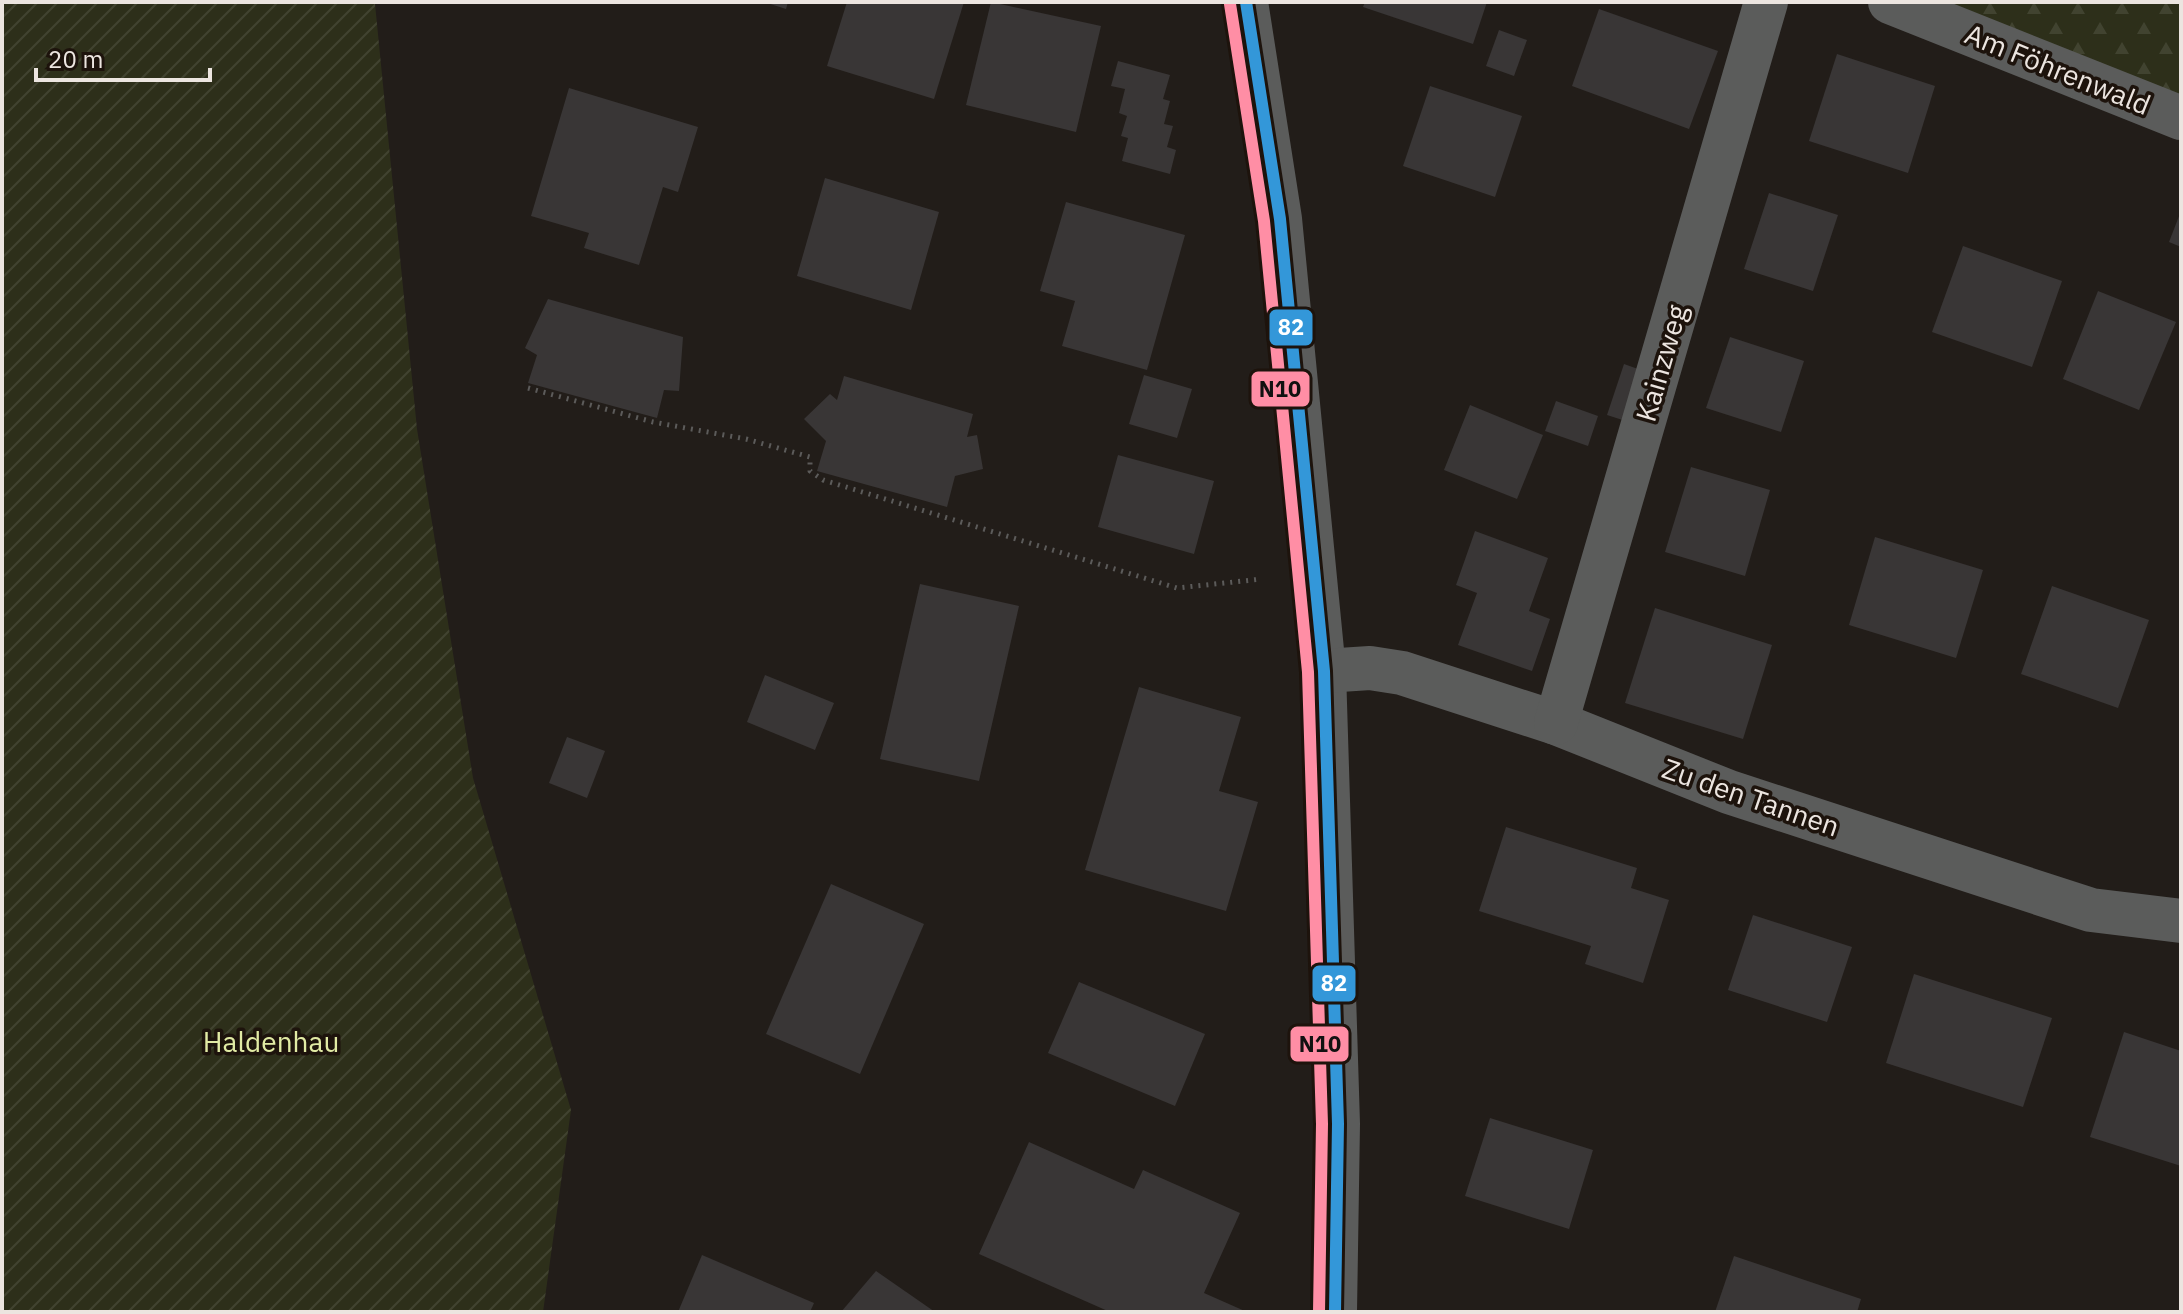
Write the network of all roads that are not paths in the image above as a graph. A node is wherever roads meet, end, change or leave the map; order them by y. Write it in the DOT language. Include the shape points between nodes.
graph roads {
  1 [pos="1246,2"];
  2 [pos="1766,2"];
  3 [pos="1890,2"];
  4 [pos="2181,118"];
  5 [pos="1324,671"];
  6 [pos="1556,723"];
  7 [pos="2181,921"];
  8 [pos="1335,1312"];
  1 -- 5 [label="street" via="1280,219"];
  2 -- 6 [label="street, Kainzweg"];
  3 -- 4 [label="street, Am Föhrenwald"];
  5 -- 6 [label="street, Zu den Tannen" via="1370,668 1402,673"];
  5 -- 8 [label="street" via="1338,1124"];
  6 -- 7 [label="street, Zu den Tannen" via="1729,792 2091,910"];
}
